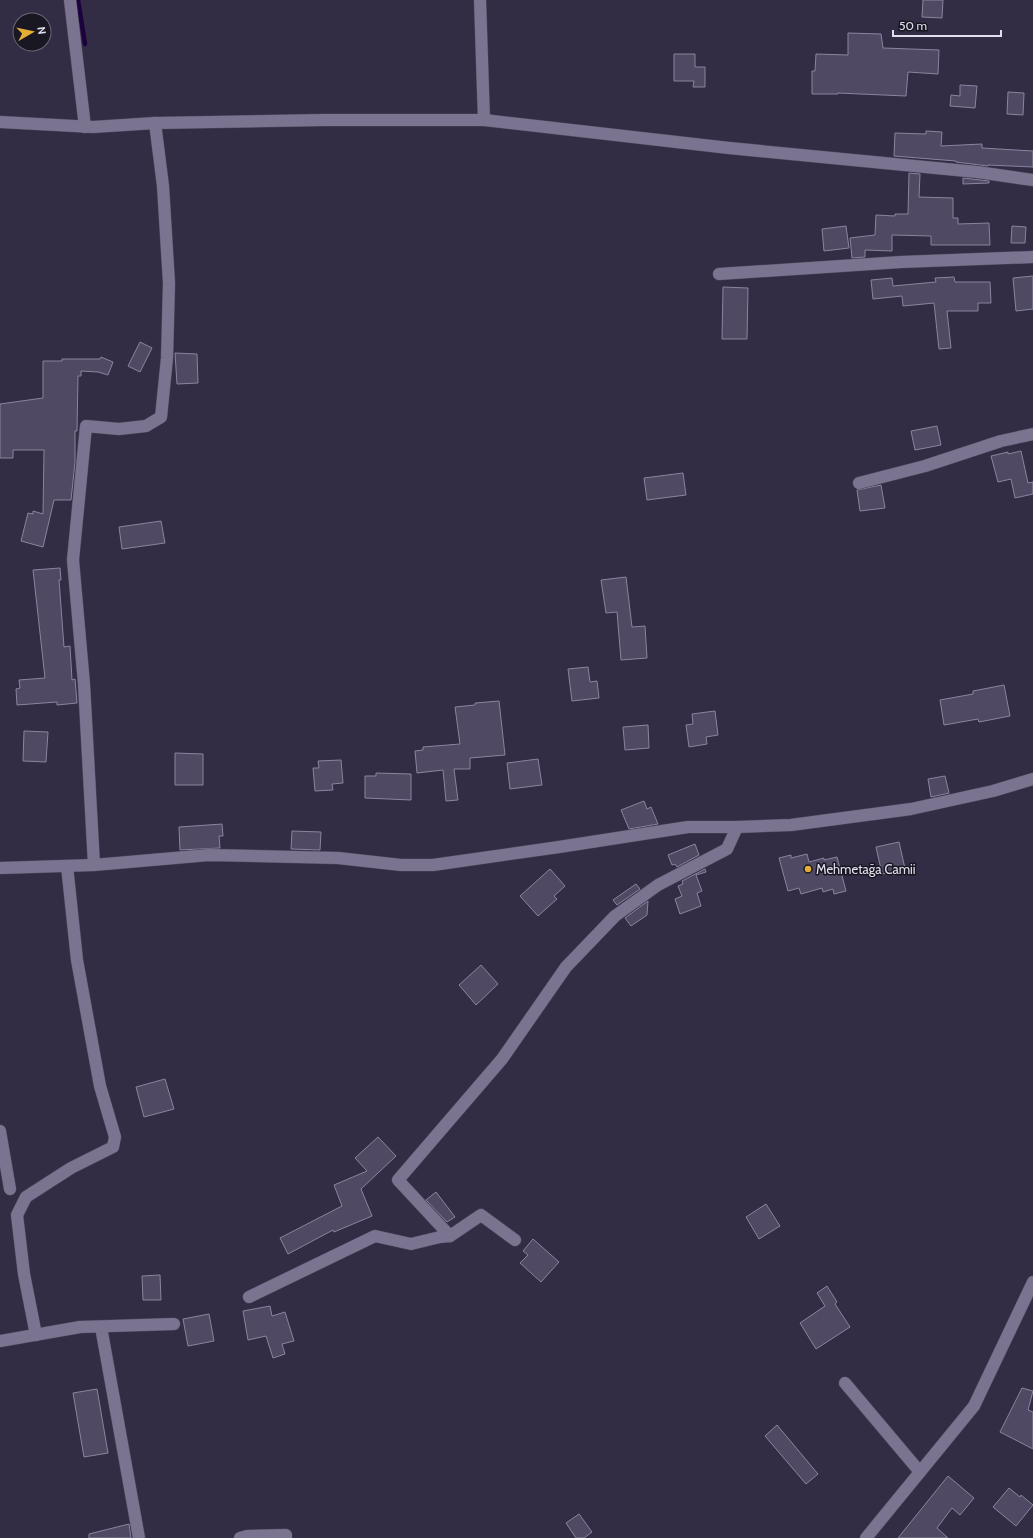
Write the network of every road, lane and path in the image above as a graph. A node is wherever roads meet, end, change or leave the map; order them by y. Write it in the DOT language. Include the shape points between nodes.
graph roads {
  1 [pos="70,0"];
  2 [pos="480,0"];
  3 [pos="484,120"];
  4 [pos="0,122"];
  5 [pos="155,123"];
  6 [pos="85,126"];
  7 [pos="1033,180"];
  8 [pos="1033,257"];
  9 [pos="719,274"];
  10 [pos="1033,434"];
  11 [pos="859,483"];
  12 [pos="1033,779"];
  13 [pos="738,828"];
  14 [pos="94,865"];
  15 [pos="67,866"];
  16 [pos="0,868"];
  17 [pos="0,1131"];
  18 [pos="10,1189"];
  19 [pos="450,1236"];
  20 [pos="515,1240"];
  21 [pos="1033,1282"];
  22 [pos="249,1297"];
  23 [pos="174,1324"];
  24 [pos="101,1327"];
  25 [pos="36,1335"];
  26 [pos="0,1342"];
  27 [pos="845,1383"];
  28 [pos="920,1472"];
  29 [pos="139,1538"];
  30 [pos="240,1538"];
  31 [pos="286,1538"];
  32 [pos="866,1538"];
  1 -- 6 [label="street"];
  2 -- 3 [label="street"];
  3 -- 5 [label="street"];
  3 -- 7 [label="street"];
  4 -- 6 [label="street"];
  5 -- 6 [label="street"];
  5 -- 14 [label="street" via="169,283 167,358 161,417 146,426 119,429 86,426 73,560 84,684"];
  8 -- 9 [label="street" via="901,262"];
  10 -- 11 [label="street"];
  12 -- 13 [label="street" via="993,791 911,809"];
  13 -- 14 [label="street" via="688,827 433,865 401,865 338,858 209,855"];
  13 -- 19 [label="street" via="726,849 658,885 615,916 566,966 502,1059 398,1180"];
  14 -- 15 [label="street"];
  15 -- 16 [label="street"];
  15 -- 25 [label="street" via="77,960 100,1086 115,1138 113,1147 71,1168 26,1197 17,1215 22,1260"];
  17 -- 18 [label="street"];
  19 -- 20 [label="street" via="481,1216"];
  19 -- 22 [label="street" via="411,1244 375,1236"];
  21 -- 28 [label="street" via="974,1406"];
  23 -- 24 [label="street"];
  24 -- 25 [label="street" via="80,1327"];
  24 -- 29 [label="street"];
  25 -- 26 [label="street"];
  27 -- 28 [label="street"];
  28 -- 32 [label="street"];
  30 -- 31 [label="street" via="286,1535"];
}
